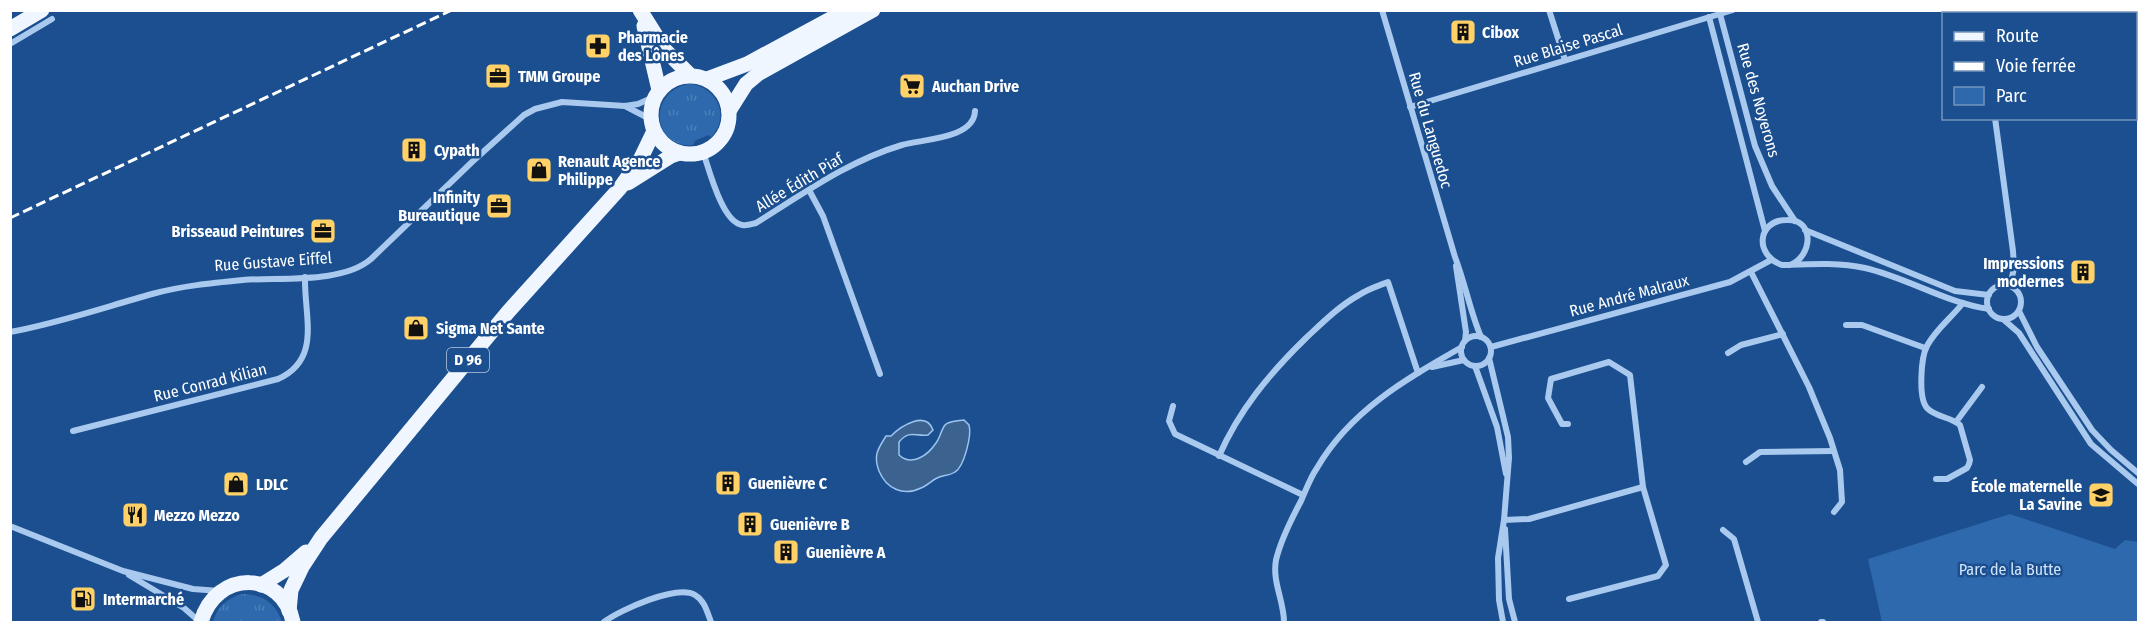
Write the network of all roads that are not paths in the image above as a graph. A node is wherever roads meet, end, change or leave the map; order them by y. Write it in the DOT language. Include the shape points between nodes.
graph roads {
  1 [pos="640,10"];
  2 [pos="847,10"];
  3 [pos="873,10"];
  4 [pos="1382,10"];
  5 [pos="1549,10"];
  6 [pos="1733,10"];
  7 [pos="1720,14"];
  8 [pos="47,15"];
  9 [pos="1708,17"];
  10 [pos="10,29"];
  11 [pos="10,44"];
  12 [pos="1565,60"];
  13 [pos="690,75"];
  14 [pos="707,79"];
  15 [pos="657,93"];
  16 [pos="625,106"];
  17 [pos="1410,107"];
  18 [pos="729,111"];
  19 [pos="975,111"];
  20 [pos="1995,120"];
  21 [pos="652,125"];
  22 [pos="703,152"];
  23 [pos="680,153"];
  24 [pos="620,188"];
  25 [pos="809,190"];
  26 [pos="1796,221"];
  27 [pos="1805,230"];
  28 [pos="1765,231"];
  29 [pos="1455,257"];
  30 [pos="1771,261"];
  31 [pos="1790,265"];
  32 [pos="1751,273"];
  33 [pos="305,277"];
  34 [pos="2010,286"];
  35 [pos="1989,295"];
  36 [pos="1963,303"];
  37 [pos="1989,309"];
  38 [pos="2019,311"];
  39 [pos="2004,320"];
  40 [pos="1846,325"];
  41 [pos="10,332"];
  42 [pos="1783,334"];
  43 [pos="1481,337"];
  44 [pos="1463,344"];
  45 [pos="1491,347"];
  46 [pos="1925,348"];
  47 [pos="1728,353"];
  48 [pos="1489,358"];
  49 [pos="1464,360"];
  50 [pos="1475,366"];
  51 [pos="1429,368"];
  52 [pos="1418,373"];
  53 [pos="880,374"];
  54 [pos="1982,387"];
  55 [pos="1173,406"];
  56 [pos="1956,422"];
  57 [pos="1568,424"];
  58 [pos="73,431"];
  59 [pos="1833,451"];
  60 [pos="1219,456"];
  61 [pos="1746,462"];
  62 [pos="2139,473"];
  63 [pos="1936,479"];
  64 [pos="1507,480"];
  65 [pos="2139,484"];
  66 [pos="1643,487"];
  67 [pos="1303,495"];
  68 [pos="1834,513"];
  69 [pos="1504,519"];
  70 [pos="10,526"];
  71 [pos="1723,530"];
  72 [pos="321,538"];
  73 [pos="123,571"];
  74 [pos="261,585"];
  75 [pos="221,591"];
  76 [pos="1569,599"];
  77 [pos="291,616"];
  78 [pos="200,622"];
  79 [pos="604,622"];
  80 [pos="711,622"];
  81 [pos="1284,622"];
  82 [pos="1503,622"];
  83 [pos="1515,622"];
  84 [pos="1758,622"];
  1 -- 13 [label="main road" via="665,50"];
  1 -- 15 [label="main road"];
  2 -- 14 [label="main road" via="747,64"];
  3 -- 18 [label="main road" via="758,74 746,84"];
  4 -- 17 [label="street, Rue du Languedoc"];
  5 -- 12 [label="street"];
  6 -- 7 [label="street, Rue Blaise Pascal"];
  7 -- 9 [label="street, Rue Blaise Pascal"];
  7 -- 26 [label="street, Rue des Noyerons" via="1755,146 1772,186"];
  8 -- 10 [label="main road"];
  8 -- 11 [label="street"];
  9 -- 12 [label="street, Rue Blaise Pascal"];
  9 -- 28 [label="street, Rue des Noyerons"];
  12 -- 17 [label="street, Rue Blaise Pascal"];
  13 -- 14 [label="main road"];
  13 -- 15 [label="main road" via="673,79"];
  14 -- 18 [label="main road" via="720,89"];
  15 -- 16 [label="street, Rue Gustave Eiffel" via="638,104"];
  15 -- 21 [label="main road"];
  16 -- 21 [label="street, Rue Gustave Eiffel"];
  16 -- 33 [label="street, Rue Gustave Eiffel" via="562,102 535,109 508,128 363,266 343,273"];
  17 -- 29 [label="street, Rue du Languedoc"];
  18 -- 22 [label="main road" via="726,131"];
  19 -- 25 [label="street, Allée Édith Piaf" via="973,123 963,131 887,150"];
  20 -- 34 [label="street" via="2013,250"];
  21 -- 23 [label="main road" via="664,145"];
  21 -- 24 [label="main road, D 96" via="641,158"];
  22 -- 23 [label="main road"];
  22 -- 25 [label="street, Allée Édith Piaf" via="719,198 734,222 742,225 756,223"];
  23 -- 24 [label="main road, D 96"];
  24 -- 72 [label="main road, D 96" via="507,312"];
  25 -- 53 [label="street" via="823,216"];
  26 -- 27 [label="street"];
  26 -- 28 [label="street" via="1776,222"];
  27 -- 31 [label="street" via="1807,249 1798,262"];
  27 -- 35 [label="street" via="1955,291"];
  28 -- 30 [label="street" via="1763,247"];
  29 -- 43 [label="street, Rue du Languedoc"];
  29 -- 44 [label="street, Rue du Languedoc" via="1466,332"];
  30 -- 31 [label="street"];
  30 -- 32 [label="street, Rue André Malraux"];
  31 -- 36 [label="street" via="1865,268"];
  32 -- 42 [label="street"];
  32 -- 45 [label="street, Rue André Malraux"];
  33 -- 41 [label="street, Rue Gustave Eiffel" via="242,280 172,290"];
  33 -- 58 [label="street, Rue Conrad Kilian" via="306,349 300,363 288,375"];
  34 -- 35 [label="street" via="1995,288"];
  34 -- 38 [label="street" via="2019,294"];
  35 -- 37 [label="street"];
  36 -- 37 [label="street"];
  36 -- 46 [label="street"];
  37 -- 39 [label="street" via="1992,315"];
  38 -- 39 [label="street"];
  38 -- 62 [label="street" via="2037,347 2092,430"];
  39 -- 65 [label="street" via="2019,333 2091,444"];
  40 -- 46 [label="street" via="1862,326"];
  42 -- 47 [label="street"];
  42 -- 59 [label="street" via="1809,387"];
  43 -- 44 [label="street" via="1473,336"];
  43 -- 45 [label="street"];
  44 -- 49 [label="street"];
  44 -- 51 [label="street"];
  45 -- 48 [label="street"];
  46 -- 56 [label="street" via="1923,402 1930,411"];
  48 -- 50 [label="street"];
  48 -- 64 [label="street" via="1508,436"];
  49 -- 50 [label="street"];
  49 -- 51 [label="street"];
  50 -- 64 [label="street" via="1497,427"];
  51 -- 52 [label="street"];
  52 -- 60 [label="street" via="1388,282 1359,294 1327,317 1288,356 1252,397 1229,431"];
  52 -- 67 [label="street" via="1360,414 1316,468"];
  54 -- 56 [label="street"];
  55 -- 60 [label="street" via="1169,421 1175,434"];
  56 -- 63 [label="street" via="1962,429 1969,464 1947,478"];
  57 -- 66 [label="street" via="1562,424 1548,398 1551,379 1609,362 1630,375"];
  59 -- 61 [label="street" via="1760,452"];
  59 -- 68 [label="street" via="1840,470 1842,502"];
  60 -- 67 [label="street"];
  64 -- 69 [label="street"];
  66 -- 69 [label="street" via="1529,519"];
  66 -- 76 [label="street" via="1666,565 1658,576"];
  67 -- 81 [label="street" via="1276,560 1276,586"];
  69 -- 82 [label="street" via="1498,558"];
  69 -- 83 [label="street" via="1509,599"];
  70 -- 73 [label="street"];
  71 -- 84 [label="street" via="1734,539"];
  72 -- 74 [label="main road, D 96"];
  72 -- 77 [label="main road, D 96" via="291,590"];
  73 -- 75 [label="street" via="193,590"];
  73 -- 78 [label="street"];
  74 -- 75 [label="main road" via="240,583"];
  74 -- 77 [label="main road" via="278,594"];
  75 -- 78 [label="main road" via="211,599"];
  79 -- 80 [label="street" via="625,610 684,591 704,603"];
}
